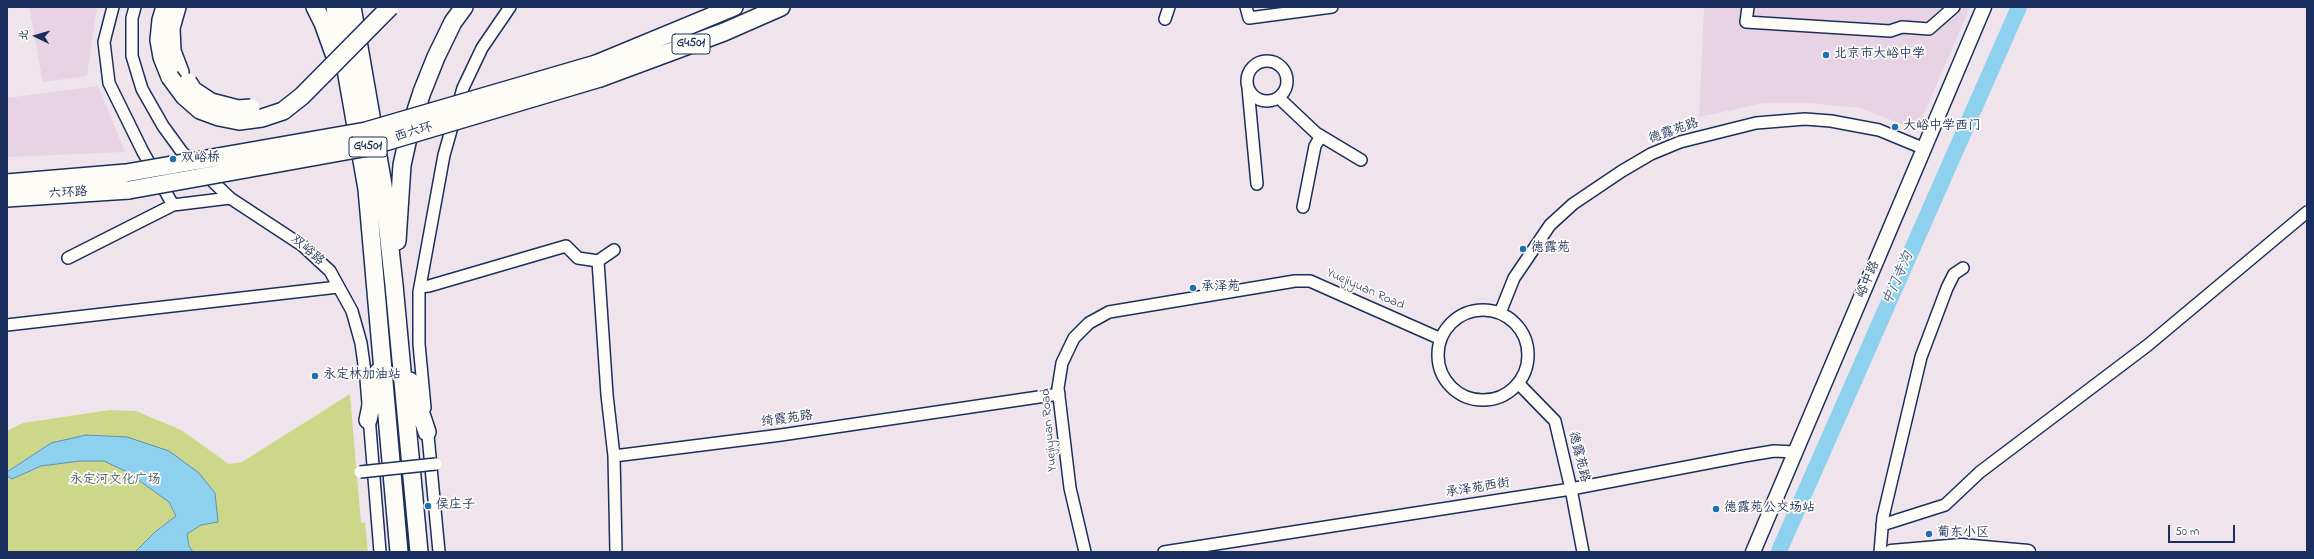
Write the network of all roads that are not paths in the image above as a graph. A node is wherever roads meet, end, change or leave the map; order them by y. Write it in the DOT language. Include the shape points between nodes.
graph roads {
  1 [pos="113,7"];
  2 [pos="135,7"];
  3 [pos="165,7"];
  4 [pos="177,7"];
  5 [pos="314,7"];
  6 [pos="336,7"];
  7 [pos="352,7"];
  8 [pos="378,7"];
  9 [pos="390,7"];
  10 [pos="464,7"];
  11 [pos="510,7"];
  12 [pos="734,7"];
  13 [pos="780,7"];
  14 [pos="1168,7"];
  15 [pos="1246,7"];
  16 [pos="1332,7"];
  17 [pos="1748,7"];
  18 [pos="1954,7"];
  19 [pos="1984,7"];
  20 [pos="1165,20"];
  21 [pos="598,71"];
  22 [pos="175,75"];
  23 [pos="1247,85"];
  24 [pos="1279,98"];
  25 [pos="354,112"];
  26 [pos="1321,136"];
  27 [pos="1925,149"];
  28 [pos="1361,160"];
  29 [pos="128,182"];
  30 [pos="7,183"];
  31 [pos="1257,184"];
  32 [pos="7,198"];
  33 [pos="230,198"];
  34 [pos="173,206"];
  35 [pos="1303,207"];
  36 [pos="2307,212"];
  37 [pos="614,250"];
  38 [pos="68,258"];
  39 [pos="598,261"];
  40 [pos="1963,268"];
  41 [pos="394,285"];
  42 [pos="338,287"];
  43 [pos="420,287"];
  44 [pos="1500,313"];
  45 [pos="7,325"];
  46 [pos="1441,339"];
  47 [pos="401,352"];
  48 [pos="382,355"];
  49 [pos="1518,383"];
  50 [pos="1059,394"];
  51 [pos="368,420"];
  52 [pos="427,432"];
  53 [pos="1796,452"];
  54 [pos="614,456"];
  55 [pos="436,464"];
  56 [pos="360,472"];
  57 [pos="1571,489"];
  58 [pos="1882,525"];
  59 [pos="380,552"];
  60 [pos="398,552"];
  61 [pos="419,552"];
  62 [pos="439,552"];
  63 [pos="616,552"];
  64 [pos="1085,552"];
  65 [pos="1164,552"];
  66 [pos="1583,552"];
  67 [pos="1753,552"];
  68 [pos="1880,552"];
  69 [pos="1891,552"];
  70 [pos="2028,552"];
  1 -- 34 [label="street" via="104,42 108,82"];
  2 -- 33 [label="street, 双峪路" via="132,18 132,56 142,89 163,126 182,152"];
  3 -- 22 [label="highway" via="161,20 162,57"];
  4 -- 22 [label="highway" via="171,28"];
  5 -- 25 [label="highway" via="323,23"];
  6 -- 25 [label="highway"];
  7 -- 41 [label="highway" via="383,185"];
  8 -- 22 [label="highway, bridge" via="287,96 265,107 238,109 211,102"];
  9 -- 22 [label="highway, bridge" via="302,96 283,111 262,118 239,120 219,117 200,110 184,96"];
  10 -- 41 [label="highway" via="453,22 436,58 410,130 402,165"];
  11 -- 43 [label="street" via="482,48 463,88 444,155"];
  12 -- 21 [label="highway, G4501"];
  13 -- 21 [label="highway, G4501" via="724,32"];
  14 -- 20 [label="street"];
  15 -- 16 [label="street" via="1249,18"];
  17 -- 18 [label="street" via="1746,22 1890,31 1902,27 1929,28"];
  19 -- 27 [label="main road, 峪中路"];
  21 -- 29 [label="highway, 西六环 / G4501, bridge" via="368,146"];
  23 -- 24 [label="street" via="1259,100"];
  23 -- 24 [label="street" via="1249,72 1258,63 1277,63 1283,68 1288,80 1287,87"];
  23 -- 31 [label="street"];
  24 -- 26 [label="street"];
  25 -- 48 [label="highway" via="367,189"];
  26 -- 28 [label="street"];
  26 -- 35 [label="street" via="1315,146"];
  27 -- 44 [label="street, 德露苑路" via="1879,130 1805,119 1750,124 1680,142 1651,154 1622,171 1573,204 1550,225 1514,278"];
  27 -- 53 [label="main road, 峪中路"];
  29 -- 30 [label="highway, G4501"];
  29 -- 32 [label="highway, 六环路 / G4501"];
  33 -- 34 [label="street"];
  33 -- 42 [label="street, 双峪路" via="303,246 330,271"];
  34 -- 38 [label="street"];
  36 -- 58 [label="street" via="2148,345 1980,472 1946,505"];
  37 -- 39 [label="street"];
  39 -- 43 [label="street" via="578,258 566,246"];
  39 -- 54 [label="street"];
  40 -- 58 [label="street" via="1954,274 1947,288 1921,357"];
  41 -- 47 [label="highway"];
  42 -- 45 [label="street"];
  42 -- 51 [label="street, 双峪路" via="352,311 361,343"];
  43 -- 52 [label="street" via="418,344"];
  44 -- 46 [label="street" via="1486,310 1466,314 1448,326"];
  44 -- 49 [label="street" via="1522,332 1527,346 1528,360"];
  46 -- 49 [label="street" via="1438,354 1440,369 1447,382 1459,393 1473,399 1488,400 1503,395"];
  46 -- 50 [label="street, Yuejiyuan Road" via="1310,281 1295,281 1109,312 1088,323 1074,338 1062,363"];
  47 -- 52 [label="highway"];
  47 -- 61 [label="highway"];
  48 -- 51 [label="highway"];
  48 -- 60 [label="highway"];
  49 -- 57 [label="street, 德露苑路" via="1555,421"];
  50 -- 54 [label="street, 绮霞苑路" via="781,435"];
  50 -- 64 [label="street, Yuejiyuan Road" via="1070,488"];
  51 -- 59 [label="street, 双峪路"];
  52 -- 62 [label="street"];
  53 -- 57 [label="street, 承泽苑西街" via="1774,451"];
  53 -- 67 [label="main road, 峪中路"];
  54 -- 63 [label="street"];
  55 -- 56 [label="street, bridge"];
  57 -- 65 [label="street, 承泽苑西街"];
  57 -- 66 [label="street, 德露苑路"];
  58 -- 68 [label="street"];
  69 -- 70 [label="main road" via="1961,546"];
}
